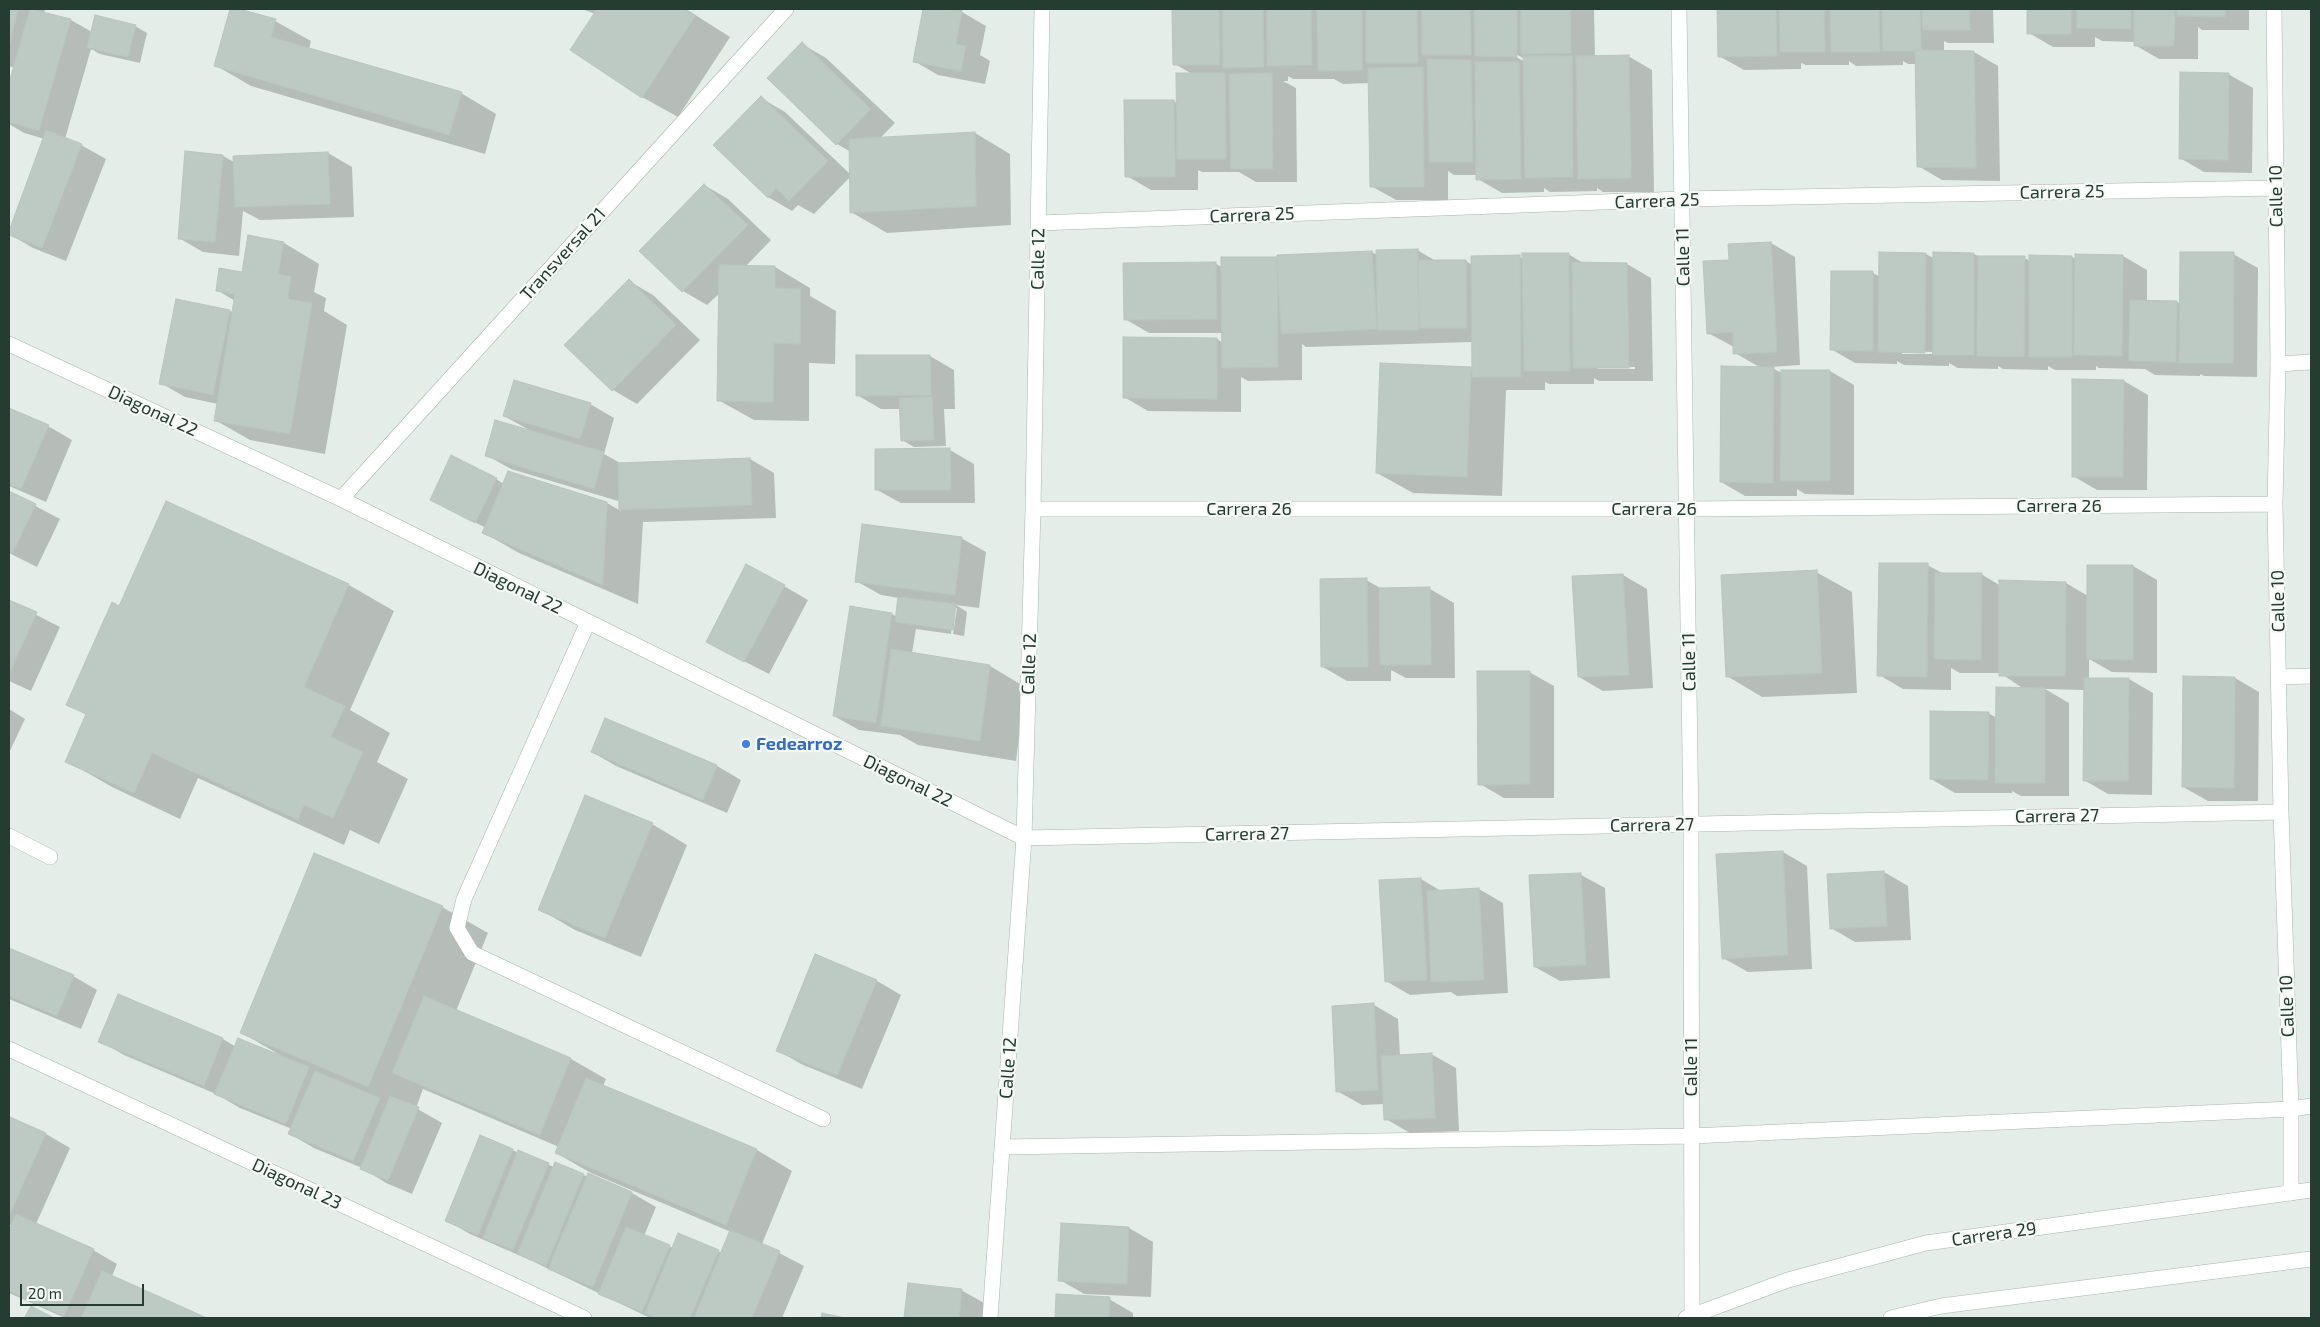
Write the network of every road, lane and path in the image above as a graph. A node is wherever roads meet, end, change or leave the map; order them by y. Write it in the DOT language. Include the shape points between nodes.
graph roads {
  1 [pos="786,9"];
  2 [pos="1042,9"];
  3 [pos="1679,9"];
  4 [pos="2274,9"];
  5 [pos="2276,188"];
  6 [pos="1682,199"];
  7 [pos="1039,224"];
  8 [pos="9,344"];
  9 [pos="2311,362"];
  10 [pos="2278,364"];
  11 [pos="340,500"];
  12 [pos="2276,504"];
  13 [pos="1033,509"];
  14 [pos="1687,509"];
  15 [pos="588,622"];
  16 [pos="2280,676"];
  17 [pos="2311,676"];
  18 [pos="2281,812"];
  19 [pos="1692,825"];
  20 [pos="9,836"];
  21 [pos="1024,838"];
  22 [pos="50,857"];
  23 [pos="9,1049"];
  24 [pos="2311,1106"];
  25 [pos="2290,1109"];
  26 [pos="823,1119"];
  27 [pos="1691,1136"];
  28 [pos="1002,1147"];
  29 [pos="2311,1190"];
  30 [pos="2291,1193"];
  31 [pos="2311,1259"];
  32 [pos="1689,1317"];
  33 [pos="584,1318"];
  34 [pos="990,1318"];
  35 [pos="1891,1318"];
  1 -- 11 [label="street, Transversal 21"];
  2 -- 7 [label="street, Calle 12"];
  3 -- 6 [label="street, Calle 11"];
  4 -- 5 [label="street, Calle 10"];
  5 -- 6 [label="street, Carrera 25"];
  5 -- 10 [label="street, Calle 10"];
  6 -- 7 [label="street, Carrera 25"];
  6 -- 14 [label="street, Calle 11"];
  7 -- 13 [label="street, Calle 12"];
  8 -- 11 [label="street, Diagonal 22"];
  9 -- 10 [label="street"];
  10 -- 12 [label="street, Calle 10"];
  11 -- 15 [label="street, Diagonal 22"];
  12 -- 14 [label="street, Carrera 26"];
  12 -- 16 [label="street, Calle 10"];
  13 -- 14 [label="street, Carrera 26"];
  13 -- 21 [label="street, Calle 12"];
  14 -- 19 [label="street, Calle 11"];
  15 -- 21 [label="street, Diagonal 22"];
  15 -- 26 [label="street" via="464,899 457,928 472,953"];
  16 -- 17 [label="street"];
  16 -- 18 [label="street, Calle 10"];
  18 -- 19 [label="street, Carrera 27"];
  18 -- 25 [label="street, Calle 10"];
  19 -- 21 [label="street, Carrera 27"];
  19 -- 27 [label="street, Calle 11"];
  20 -- 22 [label="street"];
  21 -- 28 [label="street, Calle 12"];
  23 -- 33 [label="street, Diagonal 23"];
  24 -- 25 [label="street"];
  25 -- 27 [label="street"];
  25 -- 30 [label="street, Calle 10"];
  27 -- 28 [label="street"];
  27 -- 32 [label="street, Calle 11"];
  28 -- 34 [label="street, Calle 12"];
  29 -- 30 [label="street, Carrera 29"];
  30 -- 32 [label="street, Carrera 29" via="1926,1243 1788,1280"];
  31 -- 35 [label="street" via="1940,1306"];
}
